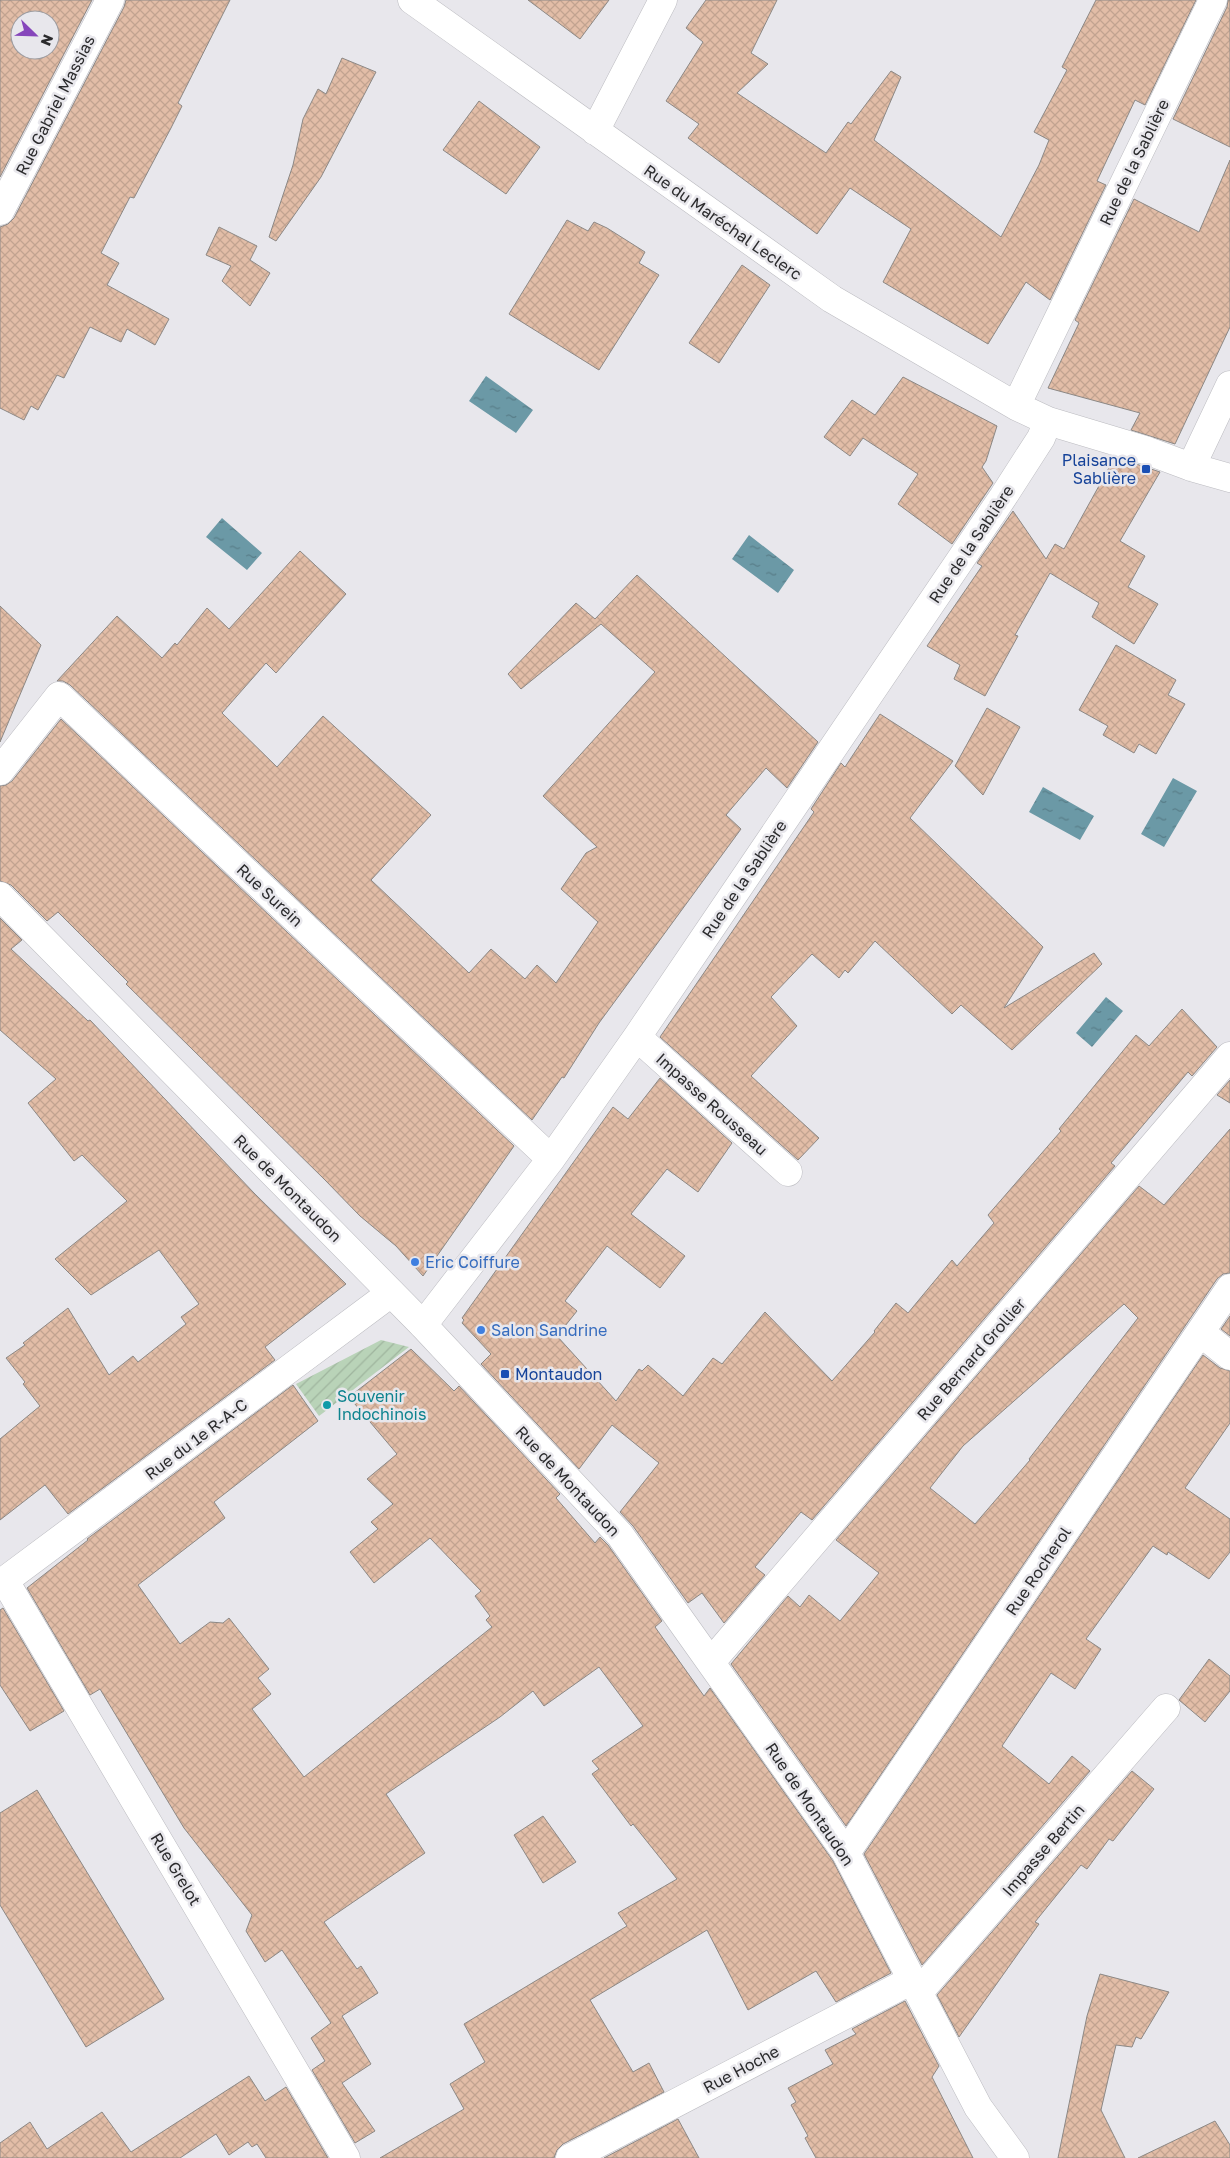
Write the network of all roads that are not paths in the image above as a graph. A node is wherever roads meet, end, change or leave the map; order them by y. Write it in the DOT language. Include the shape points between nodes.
graph roads {
  1 [pos="110,0"];
  2 [pos="412,0"];
  3 [pos="663,0"];
  4 [pos="1213,0"];
  5 [pos="595,132"];
  6 [pos="0,211"];
  7 [pos="1230,385"];
  8 [pos="1016,406"];
  9 [pos="1048,422"];
  10 [pos="1191,468"];
  11 [pos="1230,478"];
  12 [pos="0,771"];
  13 [pos="0,896"];
  14 [pos="637,1037"];
  15 [pos="1230,1056"];
  16 [pos="551,1158"];
  17 [pos="788,1172"];
  18 [pos="1230,1288"];
  19 [pos="391,1293"];
  20 [pos="423,1325"];
  21 [pos="1200,1332"];
  22 [pos="1230,1356"];
  23 [pos="3,1583"];
  24 [pos="711,1662"];
  25 [pos="1166,1708"];
  26 [pos="846,1853"];
  27 [pos="915,1986"];
  28 [pos="346,2158"];
  29 [pos="570,2158"];
  30 [pos="1015,2158"];
  1 -- 6 [label="street, Rue Gabriel Massias"];
  2 -- 5 [label="street, Rue du Maréchal Leclerc"];
  3 -- 5 [label="street"];
  4 -- 8 [label="street, Rue de la Sablière"];
  5 -- 8 [label="street, Rue du Maréchal Leclerc" via="832,299"];
  7 -- 10 [label="street"];
  8 -- 9 [label="street, Rue du Maréchal Leclerc"];
  9 -- 10 [label="street, Rue du Maréchal Leclerc"];
  9 -- 14 [label="street, Rue de la Sablière" via="1003,497"];
  10 -- 11 [label="street, Rue du Maréchal Leclerc"];
  12 -- 16 [label="street, Rue Surein" via="60,696"];
  13 -- 19 [label="street, Rue de Montaudon"];
  14 -- 16 [label="street, Rue de la Sablière"];
  14 -- 17 [label="street, Impasse Rousseau"];
  15 -- 24 [label="street, Rue Bernard Grollier"];
  16 -- 20 [label="street, Rue de la Sablière"];
  18 -- 21 [label="street, Rue Rocherol"];
  19 -- 20 [label="street, Rue de Montaudon"];
  19 -- 23 [label="street, Rue du 1e R-A-C"];
  20 -- 24 [label="street, Rue de Montaudon" via="620,1535"];
  21 -- 22 [label="street"];
  21 -- 26 [label="street, Rue Rocherol"];
  23 -- 28 [label="street, Rue Grelot"];
  24 -- 26 [label="street, Rue de Montaudon"];
  25 -- 27 [label="street, Impasse Bertin"];
  26 -- 27 [label="street, Rue de Montaudon"];
  27 -- 29 [label="street, Rue Hoche"];
  27 -- 30 [label="street, Rue de Montaudon" via="978,2107"];
}
